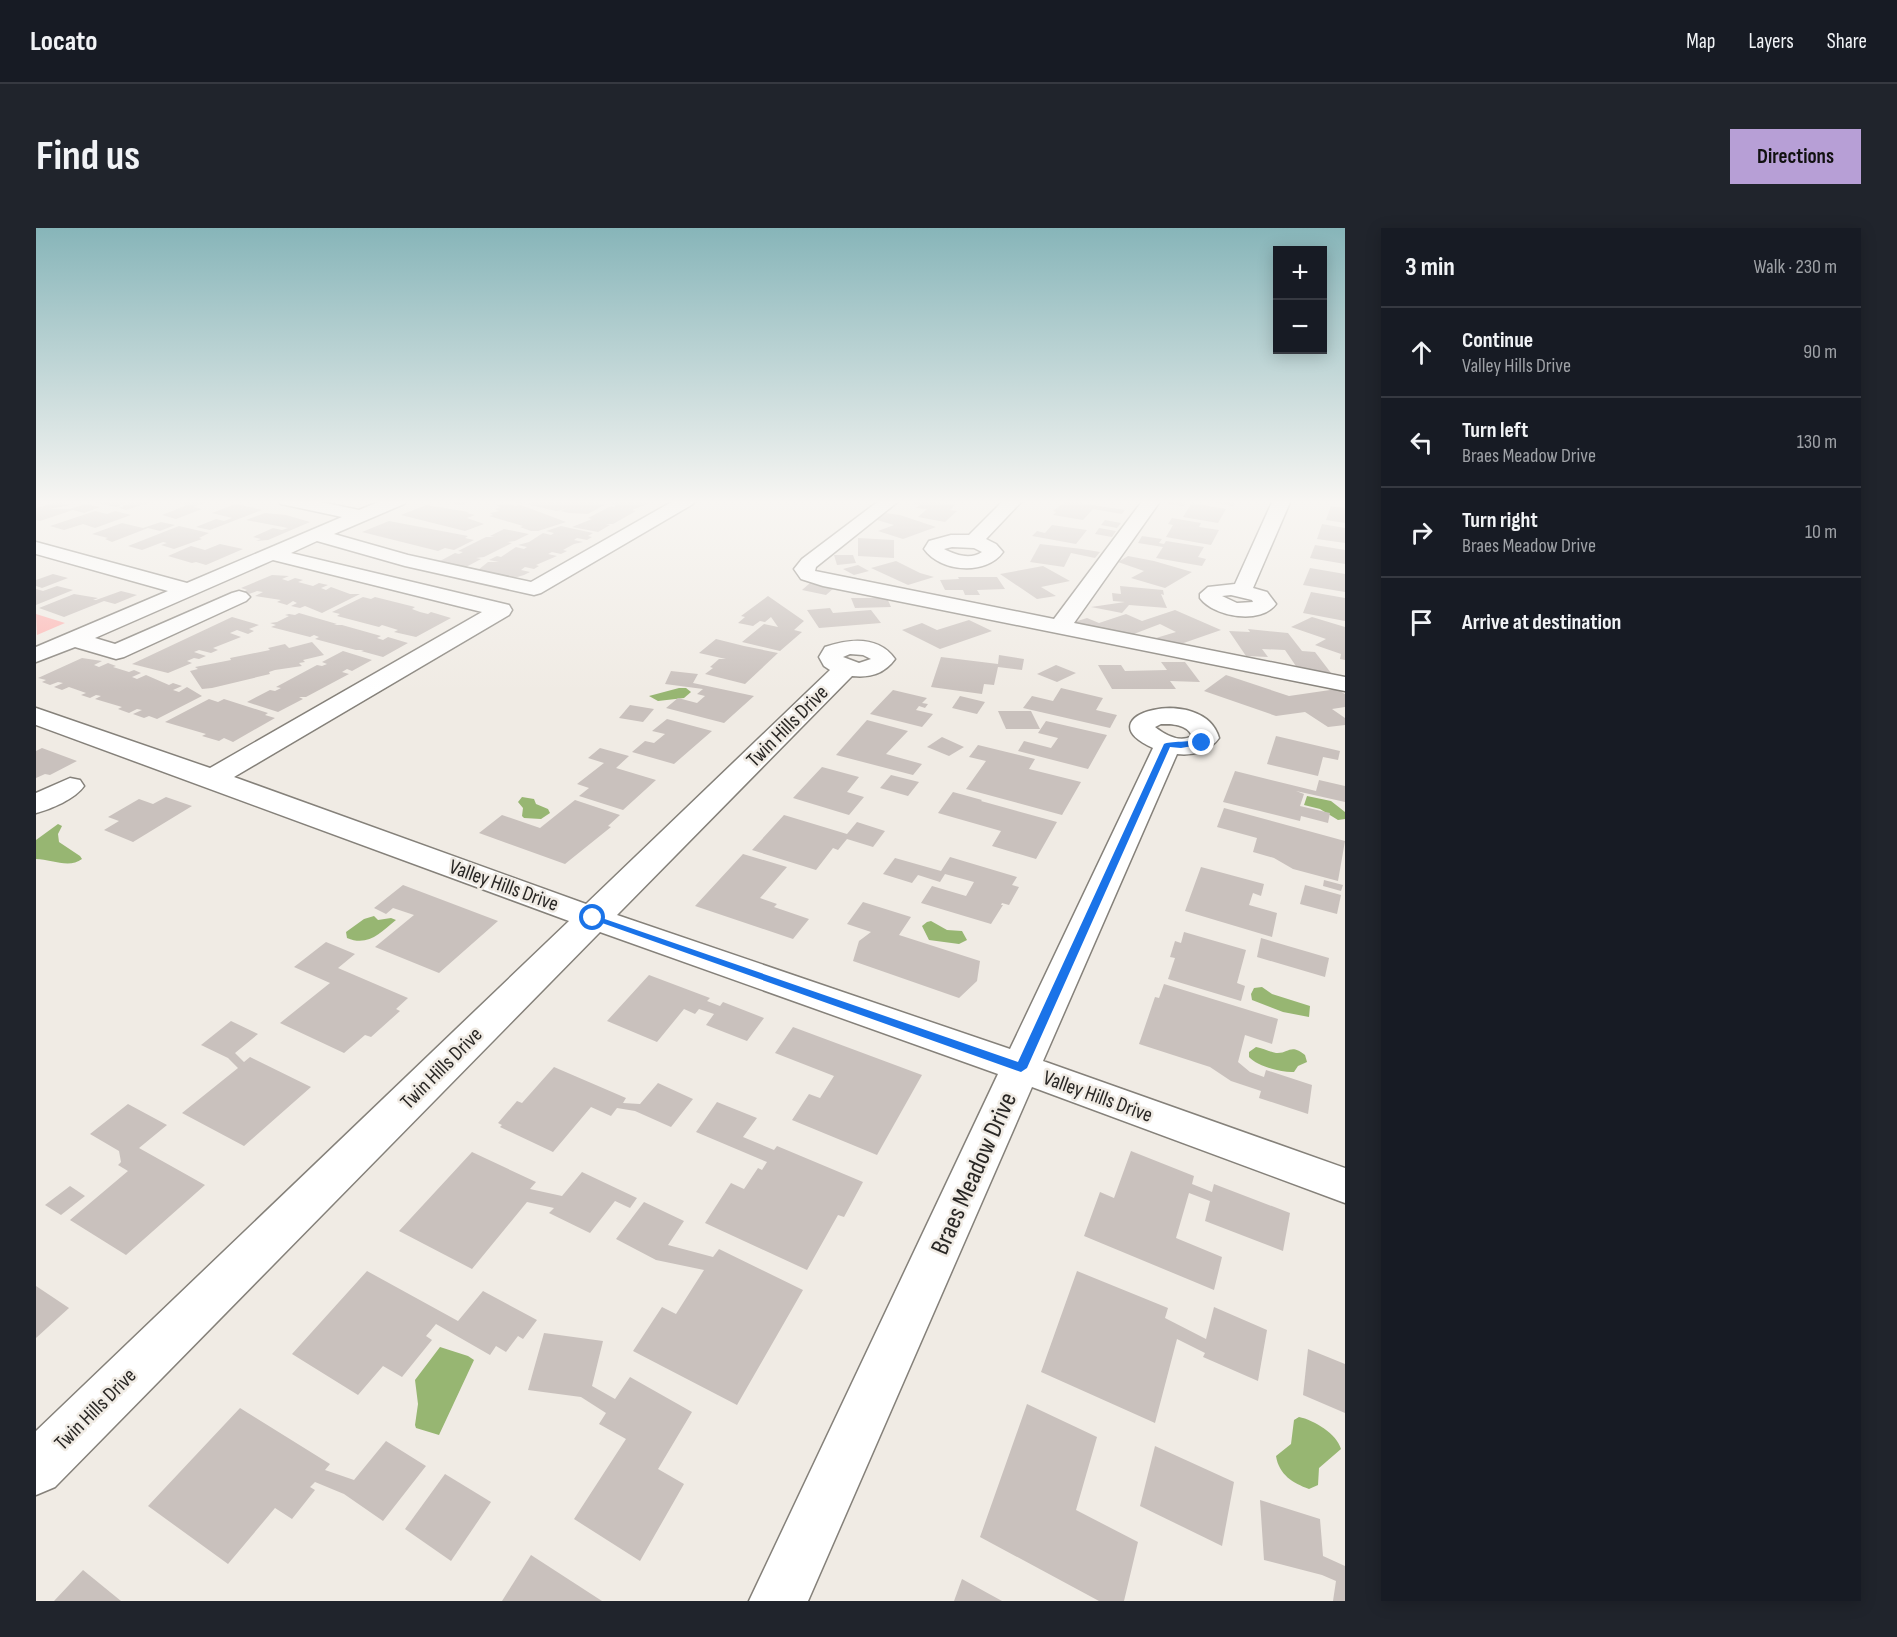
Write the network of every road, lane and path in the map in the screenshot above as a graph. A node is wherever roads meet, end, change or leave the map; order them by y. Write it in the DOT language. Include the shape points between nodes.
graph roads {
  1 [pos="95,564"];
  2 [pos="248,564"];
  3 [pos="312,564"];
  4 [pos="423,564"];
  5 [pos="577,564"];
  6 [pos="808,564"];
  7 [pos="1106,564"];
  8 [pos="1254,564"];
  9 [pos="189,590"];
  10 [pos="1242,590"];
  11 [pos="238,597"];
  12 [pos="163,601"];
  13 [pos="203,613"];
  14 [pos="1060,627"];
  15 [pos="74,639"];
  16 [pos="36,655"];
  17 [pos="846,668"];
  18 [pos="1345,684"];
  19 [pos="36,716"];
  20 [pos="1167,744"];
  21 [pos="212,778"];
  22 [pos="70,786"];
  23 [pos="36,804"];
  24 [pos="593,918"];
  25 [pos="1021,1068"];
  26 [pos="1345,1186"];
  27 [pos="36,1468"];
  28 [pos="778,1601"];
  1 -- 9 [label="street"];
  2 -- 9 [label="street"];
  3 -- 21 [label="street" via="501,610"];
  4 -- 5 [label="street" via="534,589"];
  6 -- 14 [label="street" via="804,569 808,575"];
  7 -- 14 [label="street"];
  8 -- 10 [label="street"];
  9 -- 12 [label="street"];
  11 -- 13 [label="street"];
  12 -- 13 [label="street"];
  12 -- 15 [label="street"];
  13 -- 15 [label="street" via="116,652"];
  14 -- 18 [label="street"];
  15 -- 16 [label="street"];
  17 -- 24 [label="street, Twin Hills Drive"];
  19 -- 21 [label="street, Valley Hills Drive"];
  20 -- 25 [label="street, Braes Meadow Drive"];
  21 -- 24 [label="street, Valley Hills Drive"];
  22 -- 23 [label="street"];
  24 -- 25 [label="street, Valley Hills Drive"];
  24 -- 27 [label="street, Twin Hills Drive"];
  25 -- 26 [label="street, Valley Hills Drive"];
  25 -- 28 [label="street, Braes Meadow Drive"];
}
